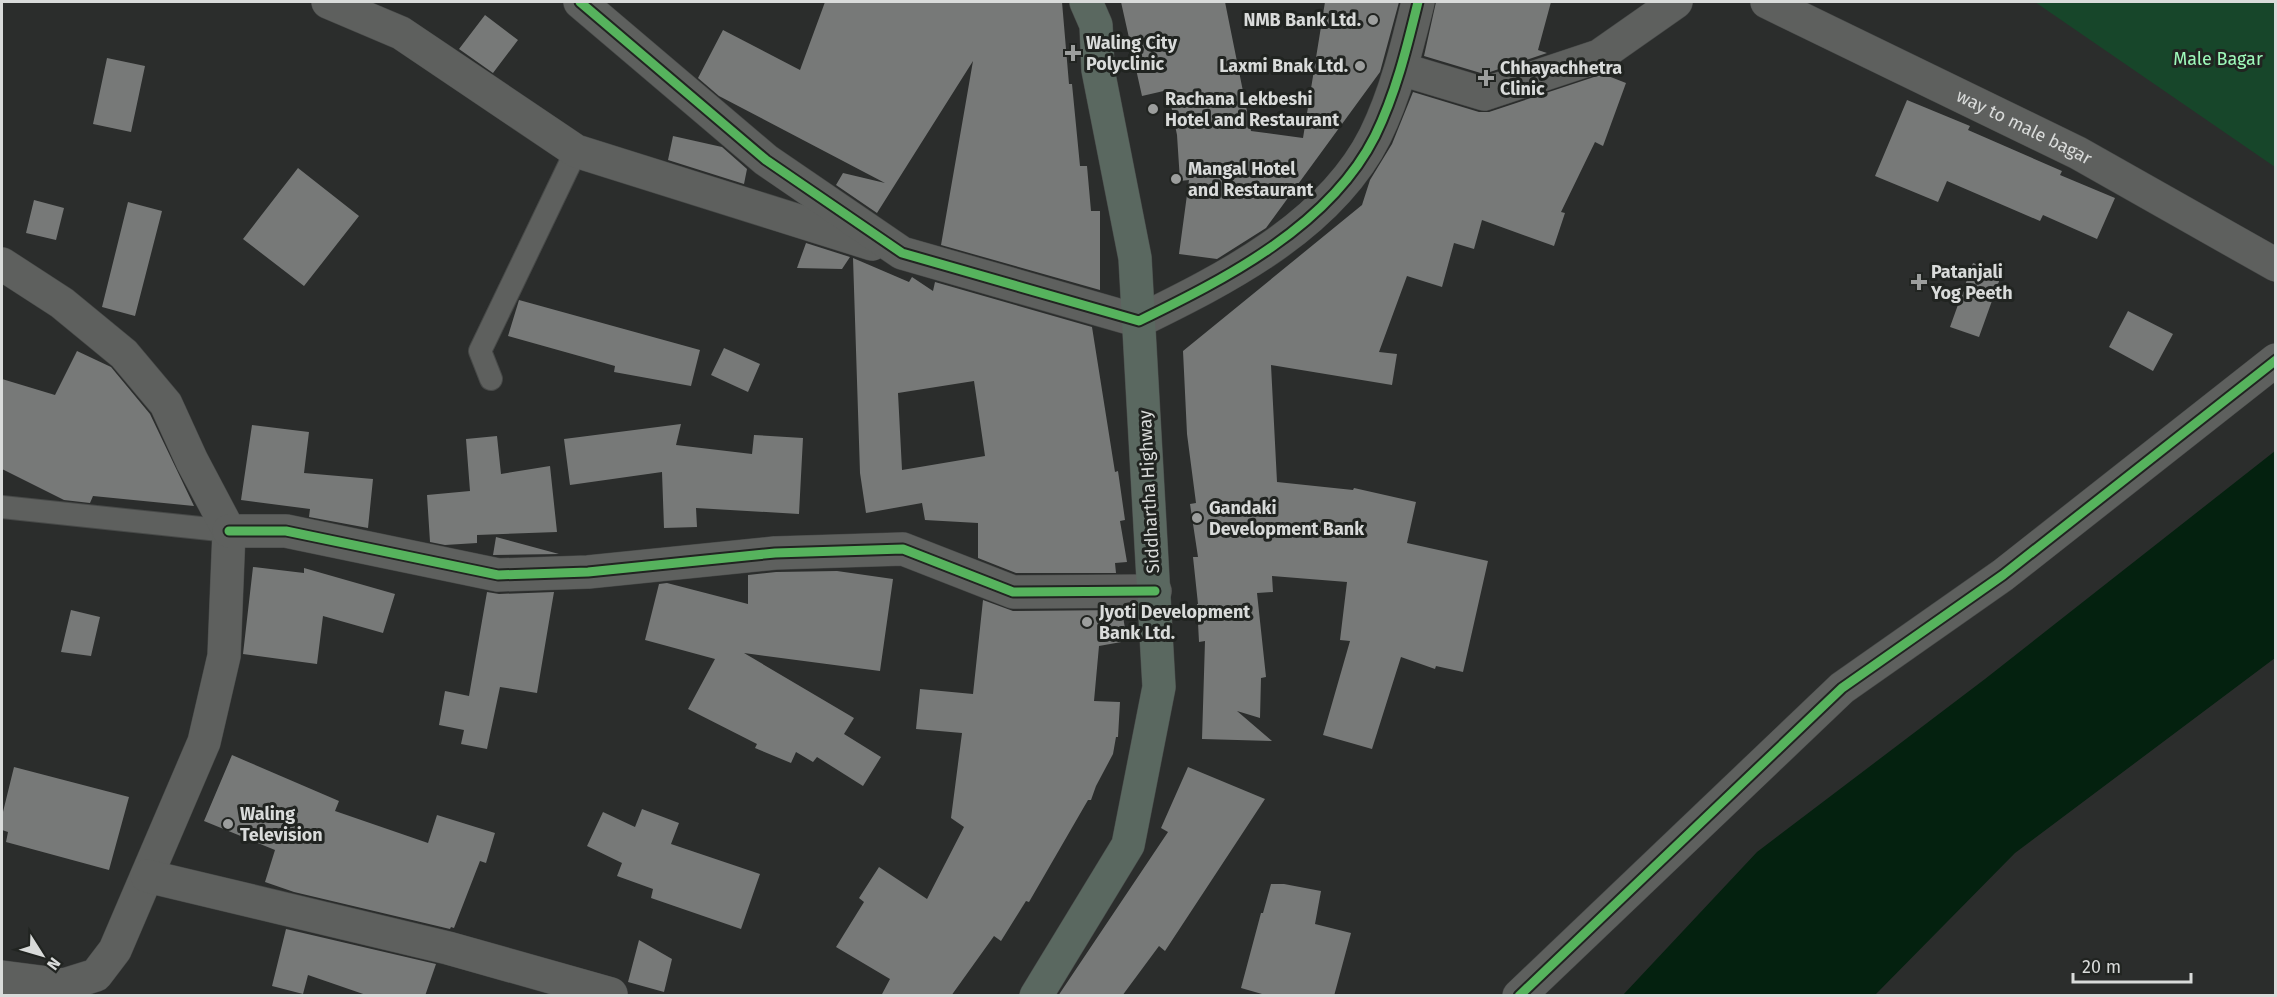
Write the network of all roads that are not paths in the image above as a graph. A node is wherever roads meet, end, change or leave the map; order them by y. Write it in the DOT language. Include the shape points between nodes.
graph roads {
  1 [pos="328,2"];
  2 [pos="580,2"];
  3 [pos="1086,2"];
  4 [pos="1418,2"];
  5 [pos="1676,2"];
  6 [pos="1767,2"];
  7 [pos="1401,69"];
  8 [pos="576,151"];
  9 [pos="902,253"];
  10 [pos="2,264"];
  11 [pos="2276,265"];
  12 [pos="1139,321"];
  13 [pos="2276,360"];
  14 [pos="491,379"];
  15 [pos="2,507"];
  16 [pos="229,531"];
  17 [pos="1155,591"];
  18 [pos="147,876"];
  19 [pos="2,977"];
  20 [pos="611,994"];
  21 [pos="1036,996"];
  22 [pos="1519,996"];
  1 -- 8 [label="street" via="401,33"];
  2 -- 9 [label="street" via="766,160"];
  3 -- 12 [label="highway, Siddhartha Highway" via="1096,25 1098,70 1135,258"];
  4 -- 7 [label="street"];
  5 -- 7 [label="street" via="1599,56 1484,94"];
  6 -- 11 [label="street, way to male bagar" via="2078,153"];
  7 -- 12 [label="street" via="1375,135 1359,162 1312,217 1203,290"];
  8 -- 9 [label="street"];
  8 -- 14 [label="lane" via="480,351"];
  9 -- 12 [label="street"];
  10 -- 16 [label="street" via="62,303 124,354 166,404"];
  12 -- 17 [label="highway, Siddhartha Highway"];
  13 -- 22 [label="street" via="2003,575 1842,688"];
  15 -- 16 [label="lane"];
  16 -- 17 [label="street" via="286,531 498,575 588,573 775,554 903,549 1013,592"];
  16 -- 18 [label="street" via="224,656 207,731"];
  17 -- 21 [label="highway, Siddhartha Highway" via="1159,687 1128,845"];
  18 -- 19 [label="street" via="115,950 96,975 64,985"];
  18 -- 20 [label="street" via="448,948"];
}
